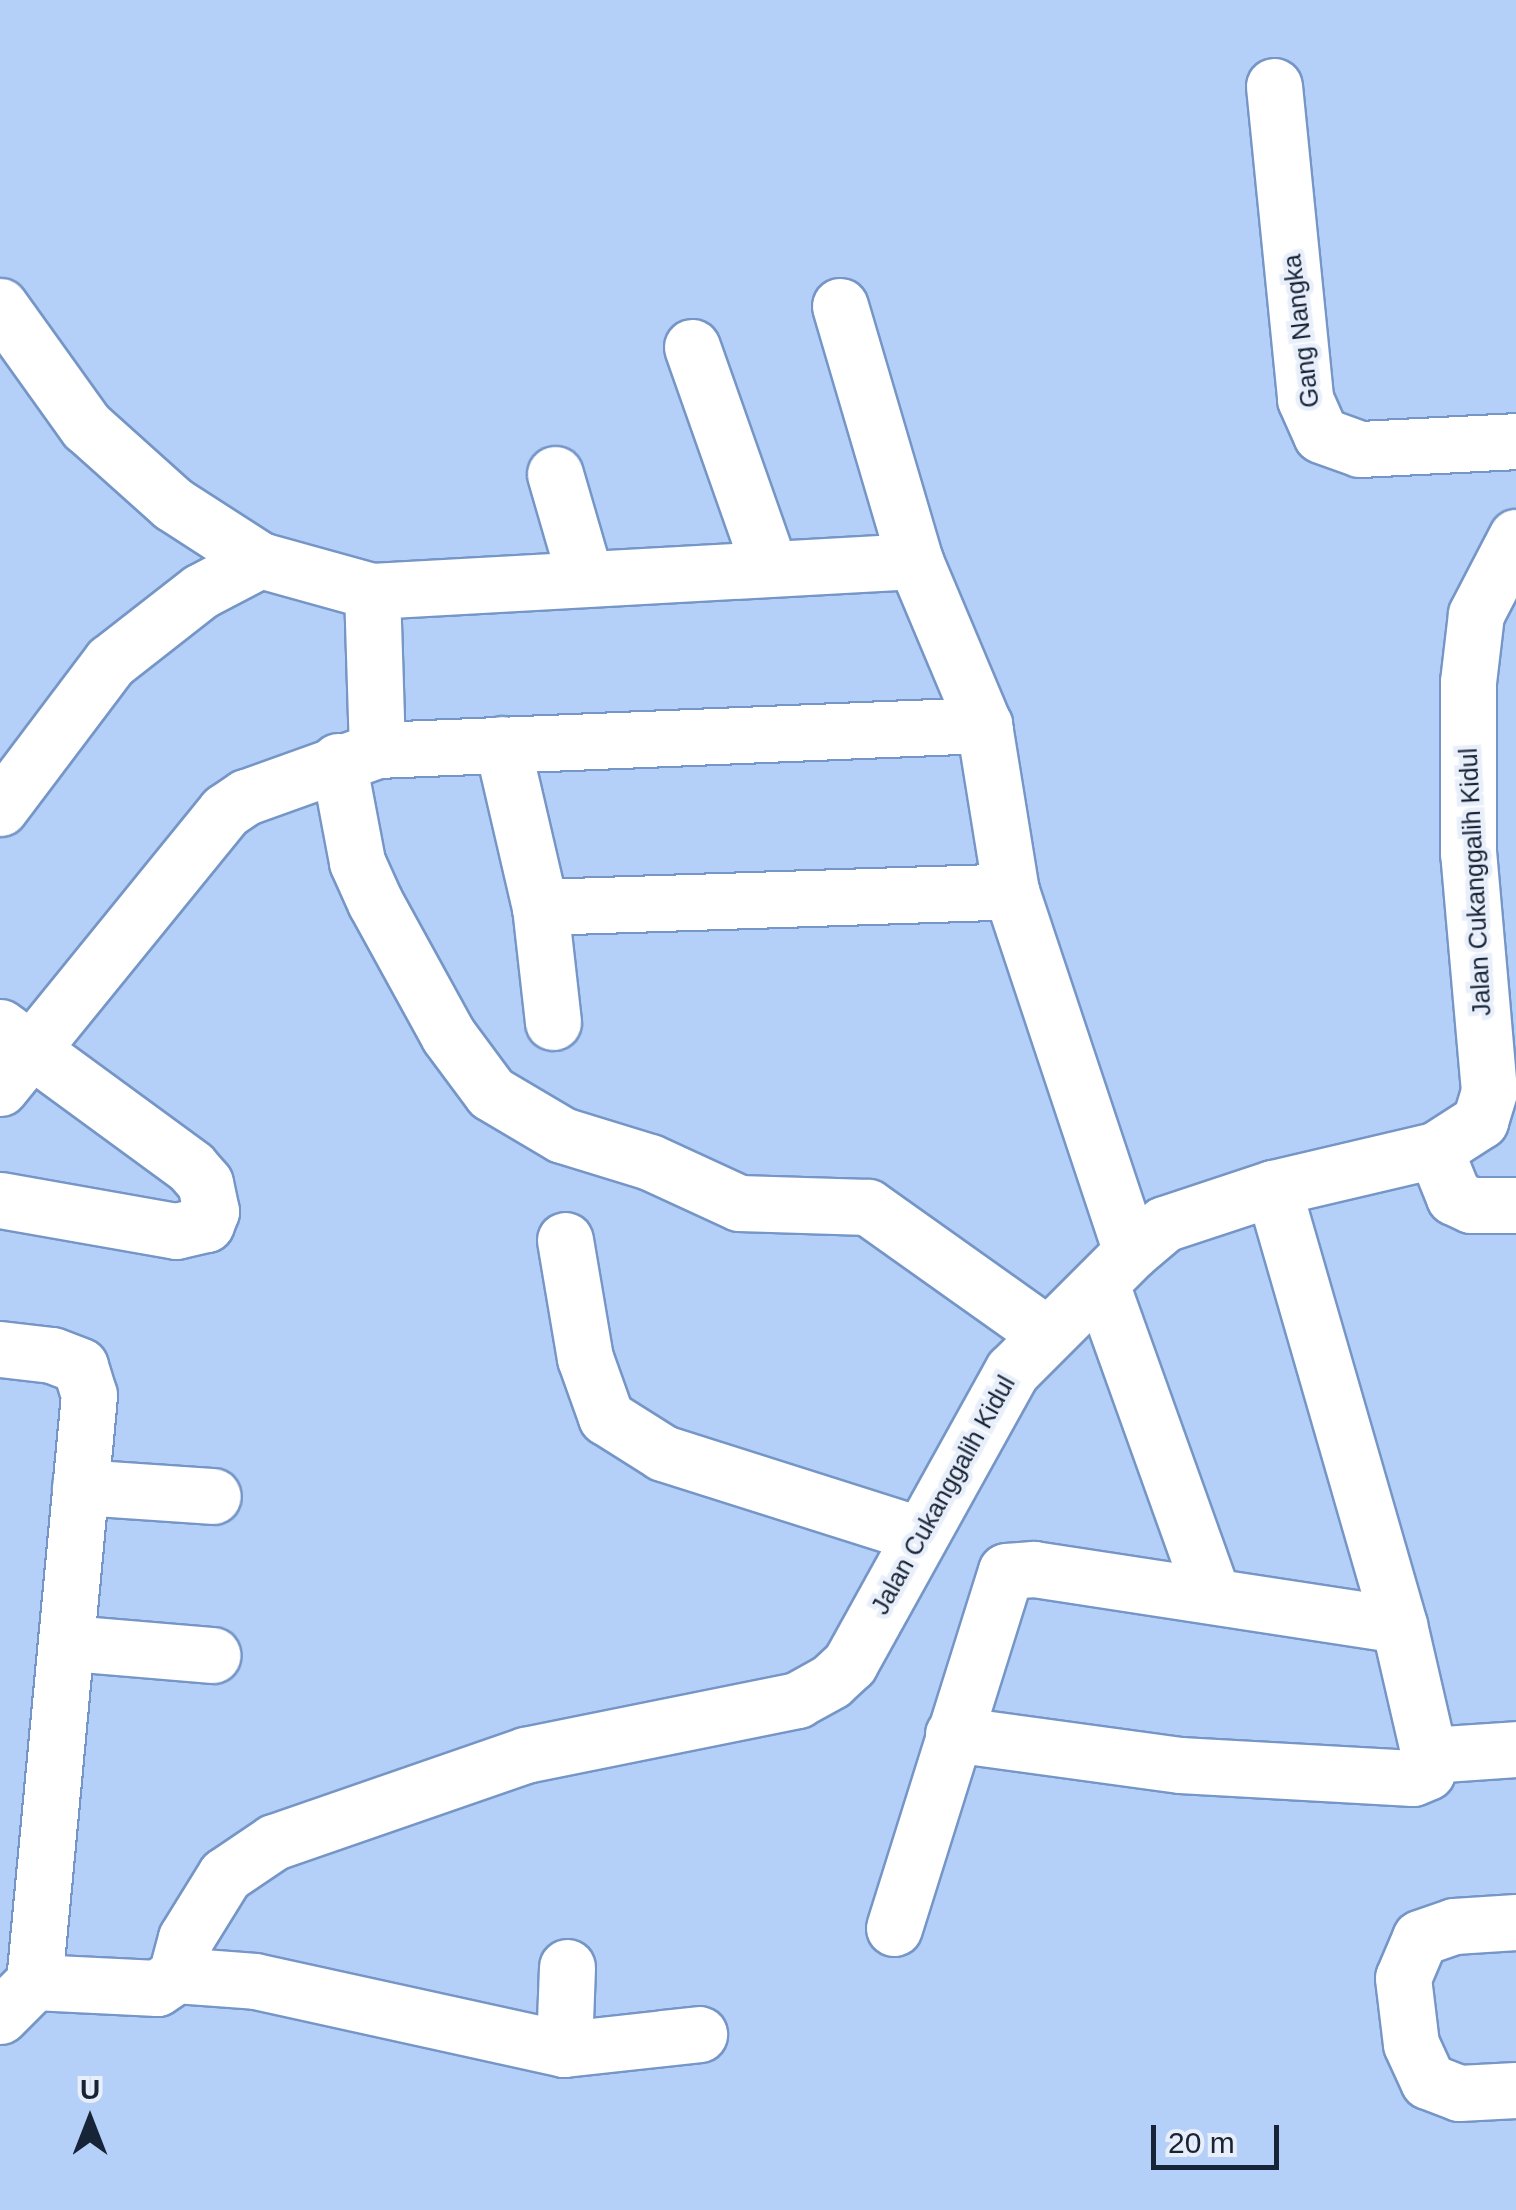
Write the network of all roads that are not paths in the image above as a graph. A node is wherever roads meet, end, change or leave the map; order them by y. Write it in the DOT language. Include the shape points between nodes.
graph roads {
  1 [pos="1274,86"];
  2 [pos="0,306"];
  3 [pos="840,306"];
  4 [pos="692,346"];
  5 [pos="1516,441"];
  6 [pos="555,474"];
  7 [pos="1516,537"];
  8 [pos="260,560"];
  9 [pos="915,561"];
  10 [pos="770,569"];
  11 [pos="584,577"];
  12 [pos="372,591"];
  13 [pos="984,725"];
  14 [pos="502,744"];
  15 [pos="358,756"];
  16 [pos="0,808"];
  17 [pos="1011,891"];
  18 [pos="540,907"];
  19 [pos="1498,1009"];
  20 [pos="553,1022"];
  21 [pos="9,1055"];
  22 [pos="1435,1150"];
  23 [pos="1273,1188"];
  24 [pos="0,1200"];
  25 [pos="1516,1204"];
  26 [pos="565,1240"];
  27 [pos="1116,1268"];
  28 [pos="1045,1333"];
  29 [pos="0,1350"];
  30 [pos="80,1487"];
  31 [pos="213,1496"];
  32 [pos="919,1534"];
  33 [pos="1212,1594"];
  34 [pos="1399,1625"];
  35 [pos="69,1644"];
  36 [pos="212,1655"];
  37 [pos="953,1734"];
  38 [pos="1516,1748"];
  39 [pos="1429,1755"];
  40 [pos="1516,1922"];
  41 [pos="894,1928"];
  42 [pos="18,1965"];
  43 [pos="567,1967"];
  44 [pos="176,1975"];
  45 [pos="700,2034"];
  46 [pos="564,2049"];
  47 [pos="1516,2090"];
  1 -- 5 [label="street, Gang Nangka" via="1300,362 1305,399 1321,435 1360,450"];
  2 -- 8 [label="street" via="86,426 174,504"];
  3 -- 9 [label="street"];
  4 -- 10 [label="street"];
  6 -- 11 [label="street"];
  7 -- 19 [label="street, Jalan Cukanggalih Kidul" via="1476,614 1468,682 1468,852"];
  8 -- 12 [label="street"];
  8 -- 16 [label="street" via="202,591 110,662"];
  9 -- 10 [label="street"];
  9 -- 13 [label="street"];
  10 -- 11 [label="street"];
  11 -- 12 [label="street"];
  12 -- 15 [label="street"];
  13 -- 14 [label="street"];
  13 -- 17 [label="street"];
  14 -- 15 [label="street"];
  14 -- 18 [label="street"];
  15 -- 21 [label="street" via="224,811"];
  15 -- 28 [label="street" via="357,862 448,1034 491,1093 562,1135 650,1162 739,1203 868,1207"];
  17 -- 18 [label="street"];
  17 -- 27 [label="street"];
  18 -- 20 [label="street"];
  19 -- 22 [label="street, Jalan Cukanggalih Kidul" via="1480,1121"];
  21 -- 24 [label="street" via="191,1167 205,1183 210,1211 206,1224 176,1230"];
  22 -- 23 [label="street, Jalan Cukanggalih Kidul"];
  22 -- 25 [label="street" via="1454,1197 1471,1205"];
  23 -- 27 [label="street, Jalan Cukanggalih Kidul" via="1164,1224"];
  23 -- 34 [label="street"];
  26 -- 32 [label="street" via="584,1358 606,1418 663,1453"];
  27 -- 28 [label="street, Jalan Cukanggalih Kidul"];
  27 -- 33 [label="street"];
  28 -- 32 [label="street, Jalan Cukanggalih Kidul" via="1012,1370"];
  29 -- 30 [label="street" via="52,1355 80,1366 89,1395"];
  30 -- 31 [label="street"];
  30 -- 35 [label="street"];
  32 -- 44 [label="street, Jalan Cukanggalih Kidul" via="850,1663 798,1700 525,1756 274,1842 224,1875 186,1938"];
  33 -- 34 [label="street"];
  33 -- 37 [label="street" via="1034,1568 1006,1572"];
  34 -- 39 [label="street"];
  35 -- 36 [label="street"];
  35 -- 42 [label="street"];
  37 -- 39 [label="street" via="1180,1764 1413,1778 1427,1772"];
  37 -- 41 [label="street"];
  38 -- 39 [label="street"];
  40 -- 47 [label="street" via="1454,1926 1420,1938 1403,1978 1411,2044 1428,2081 1458,2094"];
  42 -- 44 [label="street" via="157,1988"];
  43 -- 46 [label="street"];
  44 -- 46 [label="street" via="256,1981"];
  45 -- 46 [label="street"];
}
